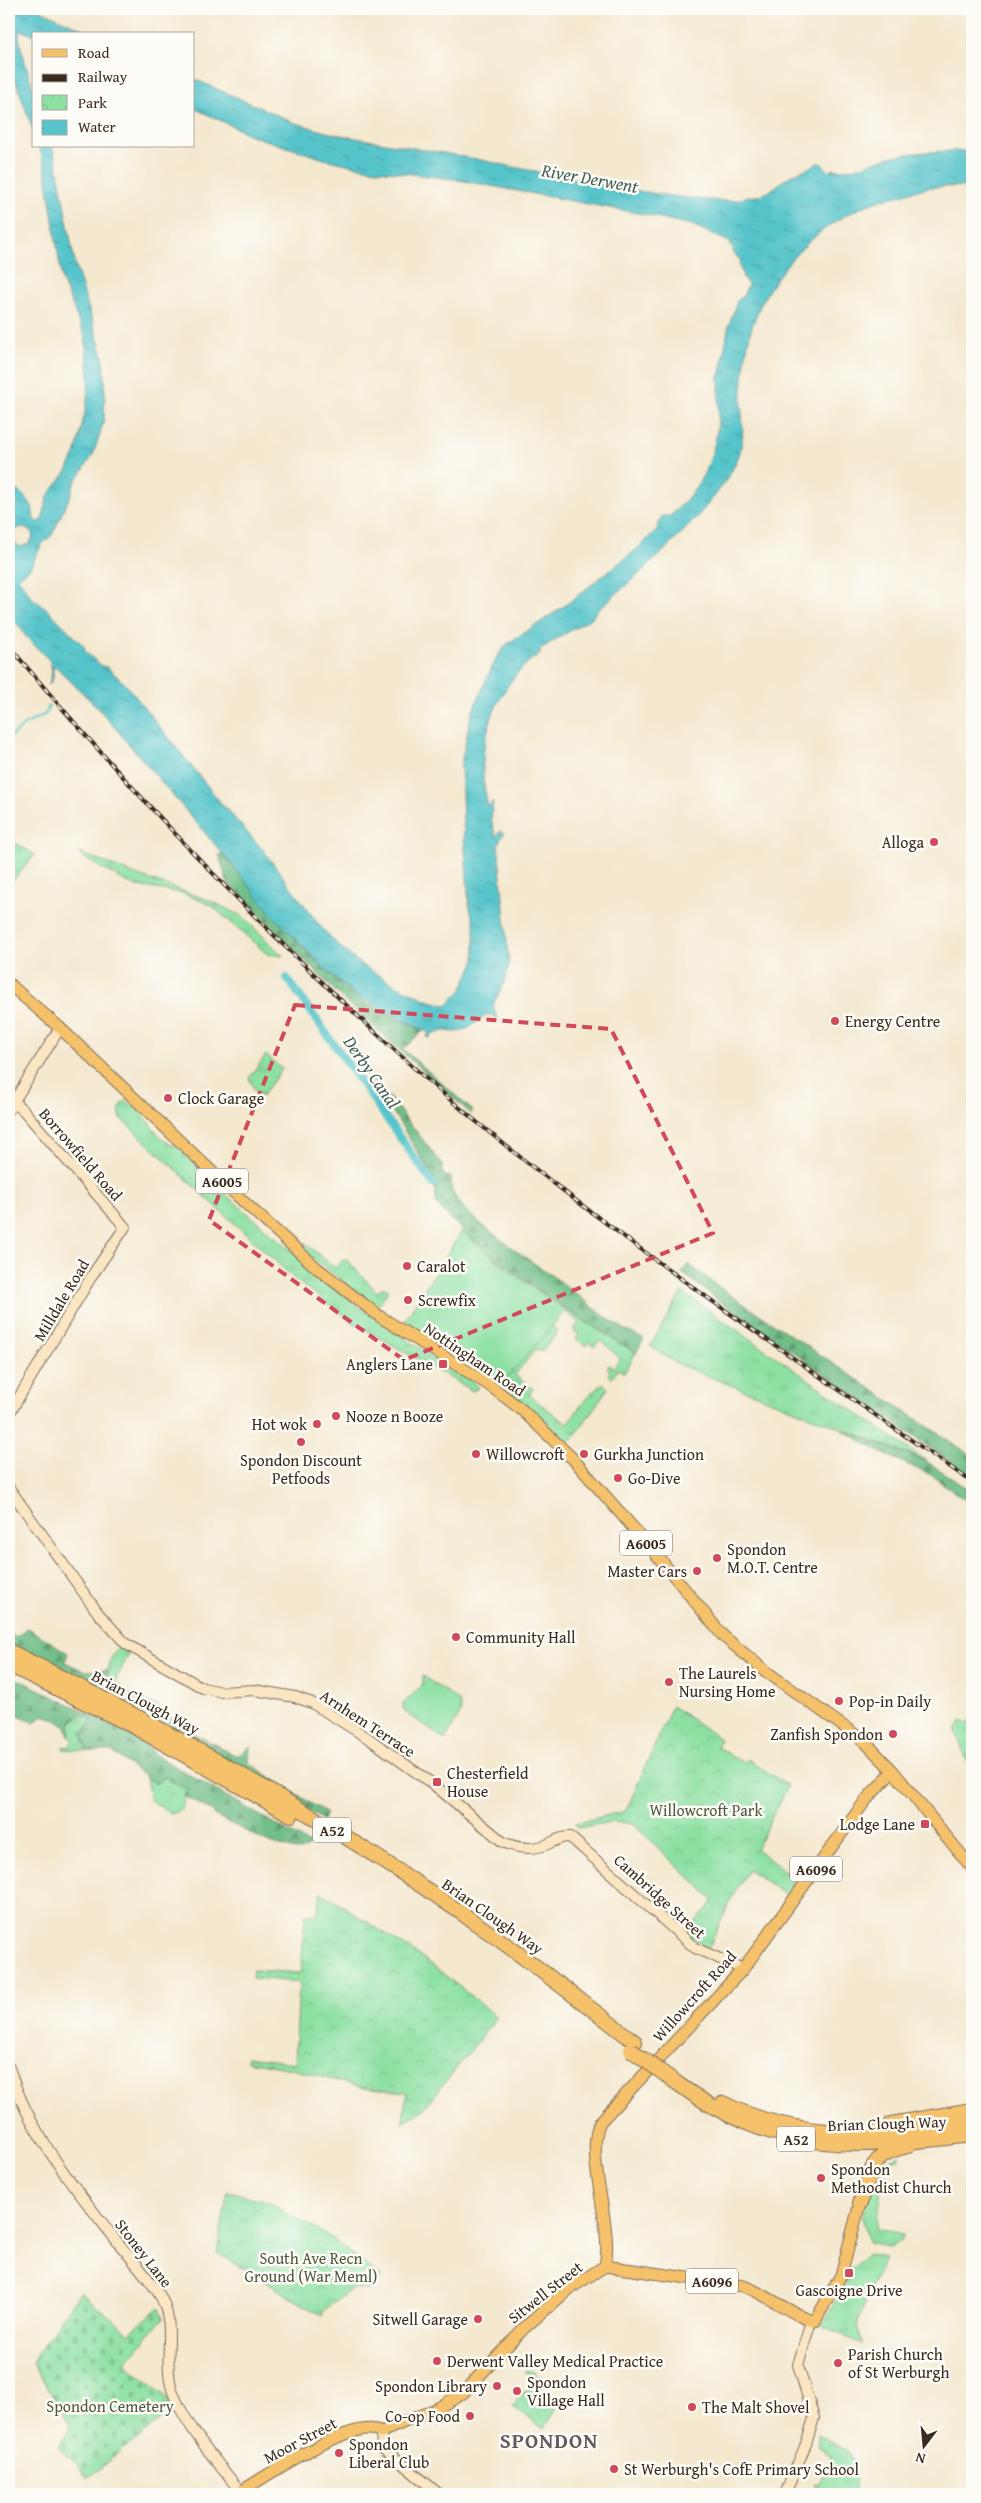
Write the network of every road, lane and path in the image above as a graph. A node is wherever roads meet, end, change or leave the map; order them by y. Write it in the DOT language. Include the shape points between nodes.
graph roads {
  1 [pos="9,984"];
  2 [pos="60,1028"];
  3 [pos="11,1105"];
  4 [pos="124,1227"];
  5 [pos="9,1414"];
  6 [pos="9,1488"];
  7 [pos="9,1651"];
  8 [pos="9,1665"];
  9 [pos="893,1771"];
  10 [pos="564,1837"];
  11 [pos="972,1868"];
  12 [pos="743,1969"];
  13 [pos="633,2046"];
  14 [pos="9,2067"];
  15 [pos="676,2078"];
  16 [pos="972,2110"];
  17 [pos="972,2124"];
  18 [pos="862,2132"];
  19 [pos="969,2136"];
  20 [pos="931,2140"];
  21 [pos="860,2202"];
  22 [pos="605,2266"];
  23 [pos="811,2321"];
  24 [pos="381,2432"];
  25 [pos="239,2493"];
  26 [pos="439,2494"];
  27 [pos="785,2494"];
  1 -- 2 [label="main road, A6005"];
  2 -- 3 [label="street"];
  2 -- 9 [label="main road, Nottingham Road / A6005" via="317,1268 380,1316 489,1385 522,1410 573,1459 730,1643 864,1741"];
  3 -- 4 [label="street, Borrowfield Road" via="23,1110"];
  4 -- 5 [label="street, Milldale Road"];
  6 -- 10 [label="street, Arnhem Terrace" via="98,1613 126,1644 203,1688 222,1692 254,1690 312,1703 434,1785 502,1842 532,1849"];
  7 -- 13 [label="highway, Brian Clough Way / A52" via="141,1718 290,1803 488,1931"];
  8 -- 13 [label="highway, Brian Clough Way / A52" via="137,1728 336,1842 487,1941"];
  9 -- 11 [label="main road, Nottingham Road / A6005"];
  9 -- 12 [label="main road, Willowcroft Road / A6096" via="866,1800"];
  10 -- 12 [label="street, Cambridge Street" via="570,1837 580,1845 694,1948"];
  12 -- 22 [label="main road, Willowcroft Road / A6096" via="599,2124 596,2141 606,2242"];
  13 -- 15 [label="highway, Brian Clough Way / A52, bridge"];
  14 -- 25 [label="street, Stoney Lane" via="26,2115 90,2208 161,2299 169,2324 169,2376 175,2399"];
  15 -- 18 [label="highway, Brian Clough Way / A52" via="760,2119 805,2129"];
  15 -- 20 [label="highway, Brian Clough Way / A52" via="730,2117 788,2138 840,2144"];
  16 -- 18 [label="highway"];
  17 -- 18 [label="highway, Brian Clough Way / A52"];
  19 -- 20 [label="highway, Brian Clough Way / A52"];
  20 -- 21 [label="highway" via="893,2150 876,2162 869,2171"];
  21 -- 23 [label="main road" via="842,2275 817,2320"];
  22 -- 23 [label="main road, Sitwell Street / A6096" via="743,2286"];
  22 -- 24 [label="main road, Sitwell Street" via="568,2289 523,2329 463,2393 438,2408"];
  23 -- 27 [label="street" via="799,2373 814,2418"];
  24 -- 25 [label="main road, Moor Street" via="363,2428 342,2435"];
  24 -- 26 [label="street" via="382,2447"];
}
